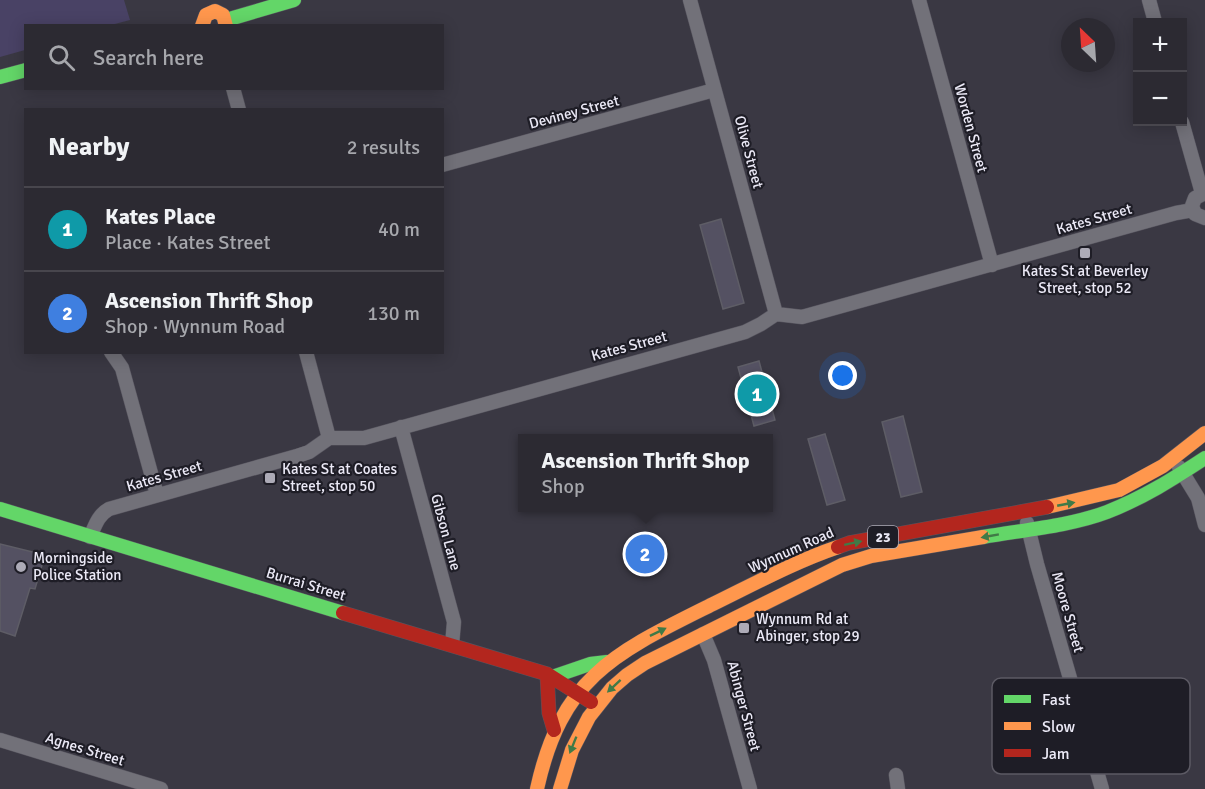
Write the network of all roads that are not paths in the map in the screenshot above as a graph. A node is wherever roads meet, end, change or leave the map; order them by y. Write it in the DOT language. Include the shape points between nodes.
graph roads {
  1 [pos="294,0"];
  2 [pos="690,0"];
  3 [pos="919,0"];
  4 [pos="1149,0"];
  5 [pos="1154,18"];
  6 [pos="226,23"];
  7 [pos="201,24"];
  8 [pos="24,71"];
  9 [pos="0,77"];
  10 [pos="234,90"];
  11 [pos="714,90"];
  12 [pos="238,108"];
  13 [pos="1183,126"];
  14 [pos="444,164"];
  15 [pos="1204,193"];
  16 [pos="1199,214"];
  17 [pos="992,265"];
  18 [pos="776,314"];
  19 [pos="112,354"];
  20 [pos="307,354"];
  21 [pos="401,427"];
  22 [pos="1205,433"];
  23 [pos="329,438"];
  24 [pos="1173,458"];
  25 [pos="1205,458"];
  26 [pos="1183,473"];
  27 [pos="157,495"];
  28 [pos="0,509"];
  29 [pos="1025,512"];
  30 [pos="1205,525"];
  31 [pos="1028,530"];
  32 [pos="90,537"];
  33 [pos="703,634"];
  34 [pos="452,645"];
  35 [pos="607,662"];
  36 [pos="550,675"];
  37 [pos="1070,678"];
  38 [pos="577,693"];
  39 [pos="595,705"];
  40 [pos="554,730"];
  41 [pos="0,740"];
  42 [pos="1098,774"];
  43 [pos="896,775"];
  44 [pos="161,789"];
  45 [pos="537,789"];
  46 [pos="560,789"];
  47 [pos="750,789"];
  48 [pos="898,789"];
  49 [pos="1102,789"];
  1 -- 6 [label="main road"];
  2 -- 11 [label="street, Olive Street"];
  3 -- 17 [label="street, Worden Street"];
  4 -- 5 [label="street"];
  6 -- 7 [label="main road" via="220,12 211,11"];
  8 -- 9 [label="main road"];
  10 -- 12 [label="street"];
  11 -- 14 [label="street, Deviney Street"];
  11 -- 18 [label="street, Olive Street"];
  13 -- 15 [label="street"];
  15 -- 16 [label="street" via="1193,202"];
  16 -- 17 [label="street, Kates Street" via="1176,213"];
  17 -- 18 [label="street, Kates Street" via="802,317"];
  18 -- 21 [label="street, Kates Street" via="745,332"];
  19 -- 27 [label="street" via="122,368"];
  20 -- 23 [label="street"];
  21 -- 23 [label="street, Kates Street" via="357,440"];
  21 -- 34 [label="street, Gibson Lane" via="454,622"];
  22 -- 24 [label="main road, Wynnum Road / 23"];
  23 -- 27 [label="street, Kates Street" via="297,456"];
  24 -- 26 [label="street"];
  29 -- 24 [label="main road, Wynnum Road / 23, one-way" via="1102,496 1136,482"];
  25 -- 26 [label="main road, 23"];
  26 -- 30 [label="street" via="1198,498"];
  26 -- 31 [label="main road, 23" via="1121,507"];
  27 -- 32 [label="street, Kates Street" via="103,512"];
  28 -- 32 [label="main road, Burrai Street"];
  29 -- 31 [label="street, Moore Street"];
  35 -- 29 [label="main road, Wynnum Road / 23, one-way" via="641,640 820,553 849,543"];
  31 -- 33 [label="main road, 23, one-way" via="871,556 842,565"];
  31 -- 37 [label="street, Moore Street"];
  32 -- 34 [label="main road, Burrai Street"];
  33 -- 39 [label="main road, 23, one-way" via="631,672"];
  33 -- 47 [label="street, Abinger Street"];
  34 -- 36 [label="main road, Burrai Street"];
  35 -- 36 [label="main road"];
  35 -- 38 [label="main road, Wynnum Road / 23"];
  36 -- 38 [label="main road, Burrai Street"];
  36 -- 40 [label="main road" via="549,713"];
  38 -- 39 [label="main road, Burrai Street"];
  38 -- 40 [label="main road, Wynnum Road / 23"];
  39 -- 46 [label="main road, 23, one-way" via="576,738"];
  40 -- 45 [label="main road, Wynnum Road / 23"];
  41 -- 44 [label="street, Agnes Street"];
  42 -- 49 [label="street, Moore Street"];
  43 -- 48 [label="street"];
}
